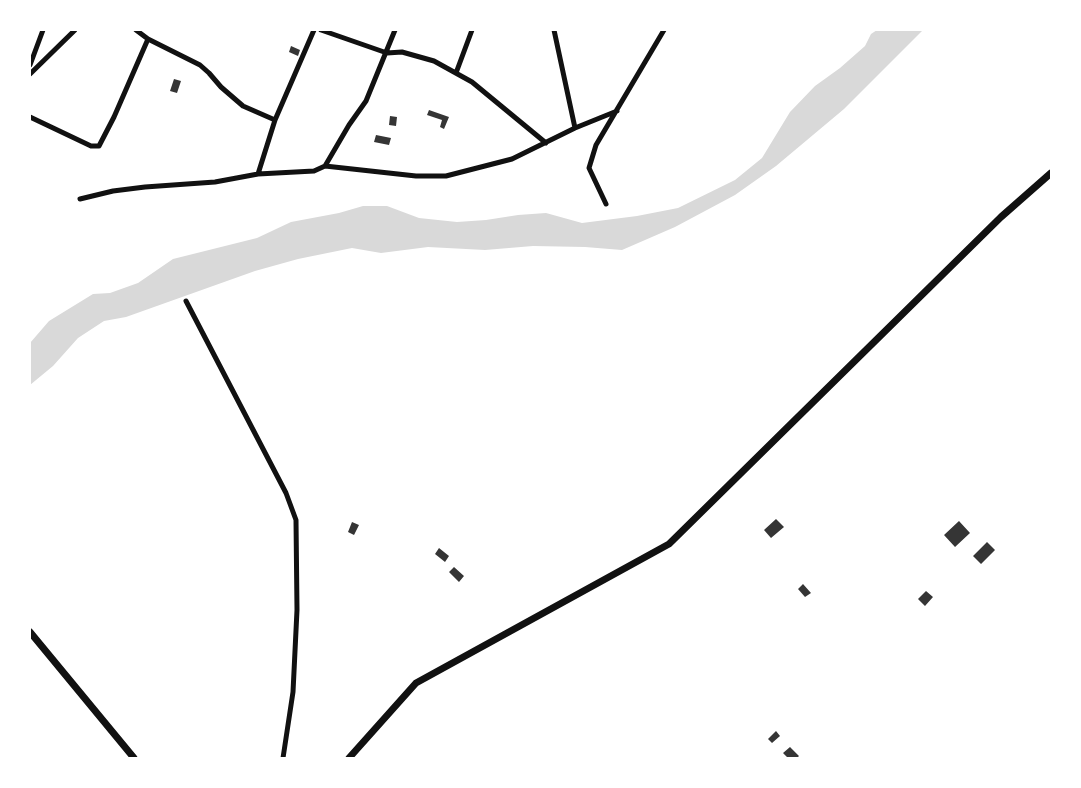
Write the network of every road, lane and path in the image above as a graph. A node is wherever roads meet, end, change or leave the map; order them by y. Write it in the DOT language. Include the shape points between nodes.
graph roads {
  1 [pos="43,30"];
  2 [pos="75,30"];
  3 [pos="136,30"];
  4 [pos="314,30"];
  5 [pos="321,30"];
  6 [pos="395,30"];
  7 [pos="472,30"];
  8 [pos="554,30"];
  9 [pos="664,30"];
  10 [pos="148,39"];
  11 [pos="387,53"];
  12 [pos="30,65"];
  13 [pos="456,73"];
  14 [pos="30,74"];
  15 [pos="617,111"];
  16 [pos="30,117"];
  17 [pos="274,120"];
  18 [pos="575,128"];
  19 [pos="546,143"];
  20 [pos="325,166"];
  21 [pos="1051,173"];
  22 [pos="258,174"];
  23 [pos="80,199"];
  24 [pos="606,204"];
  25 [pos="186,301"];
  26 [pos="30,632"];
  27 [pos="134,758"];
  28 [pos="283,758"];
  29 [pos="349,758"];
  1 -- 12 [label="street"];
  2 -- 14 [label="street"];
  3 -- 10 [label="street"];
  4 -- 17 [label="street"];
  5 -- 11 [label="street"];
  6 -- 11 [label="street"];
  7 -- 13 [label="street"];
  8 -- 18 [label="street"];
  9 -- 15 [label="street"];
  10 -- 16 [label="street" via="99,146 91,146"];
  10 -- 17 [label="street" via="200,65 243,106"];
  11 -- 13 [label="street" via="418,56"];
  11 -- 20 [label="street" via="366,101"];
  13 -- 19 [label="street" via="472,82"];
  15 -- 18 [label="street"];
  15 -- 24 [label="street" via="596,145 589,168"];
  17 -- 22 [label="street"];
  18 -- 19 [label="street"];
  19 -- 20 [label="street" via="512,159 446,176"];
  20 -- 22 [label="street" via="314,171"];
  21 -- 29 [label="street" via="1001,217 669,544 416,683"];
  22 -- 23 [label="street" via="215,182 113,191"];
  25 -- 28 [label="street" via="286,493 296,520 297,610 293,692"];
  26 -- 27 [label="street"];
}
